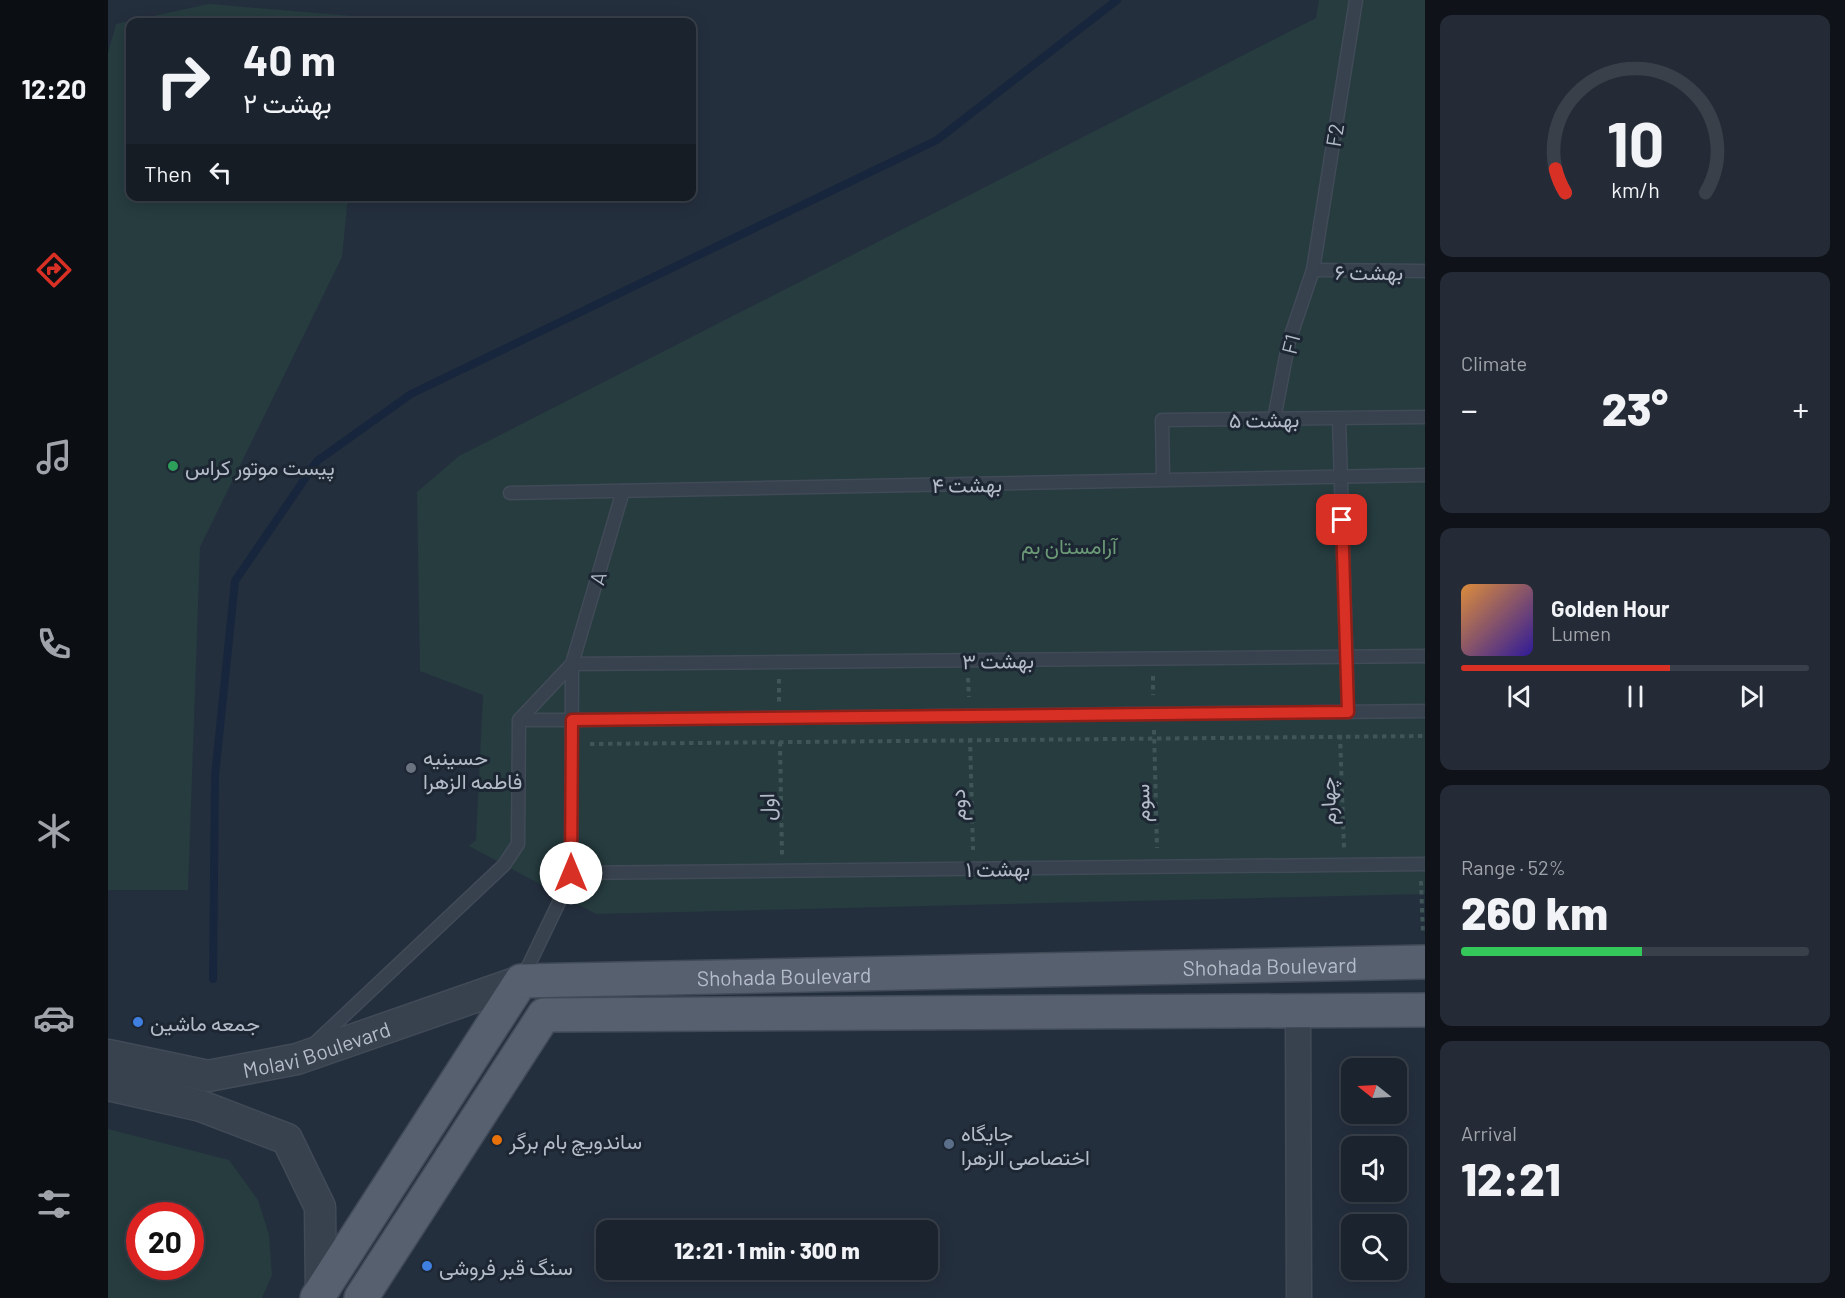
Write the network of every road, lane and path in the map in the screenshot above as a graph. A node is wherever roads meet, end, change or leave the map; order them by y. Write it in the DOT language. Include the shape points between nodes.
graph roads {
  1 [pos="1356,0"];
  2 [pos="1313,270"];
  3 [pos="1425,271"];
  4 [pos="1425,417"];
  5 [pos="1339,418"];
  6 [pos="1274,419"];
  7 [pos="1341,475"];
  8 [pos="1425,475"];
  9 [pos="1163,479"];
  10 [pos="623,491"];
  11 [pos="510,493"];
  12 [pos="1425,656"];
  13 [pos="1346,657"];
  14 [pos="572,664"];
  15 [pos="1425,711"];
  16 [pos="1348,712"];
  17 [pos="519,720"];
  18 [pos="572,720"];
  19 [pos="1425,736"];
  20 [pos="1340,737"];
  21 [pos="1154,738"];
  22 [pos="970,740"];
  23 [pos="780,742"];
  24 [pos="571,744"];
  25 [pos="1423,864"];
  26 [pos="1344,865"];
  27 [pos="1157,867"];
  28 [pos="973,869"];
  29 [pos="782,870"];
  30 [pos="571,873"];
  31 [pos="1425,962"];
  32 [pos="521,981"];
  33 [pos="1298,1010"];
  34 [pos="1425,1010"];
  35 [pos="108,1055"];
  36 [pos="297,1059"];
  37 [pos="208,1076"];
  38 [pos="108,1086"];
  39 [pos="201,1106"];
  40 [pos="319,1294"];
  41 [pos="361,1298"];
  42 [pos="1299,1298"];
  1 -- 2 [label="lane, F2"];
  2 -- 3 [label="lane, بهشت ۶"];
  2 -- 6 [label="lane, F1" via="1289,341"];
  4 -- 5 [label="lane, بهشت ۵"];
  5 -- 6 [label="lane, بهشت ۵"];
  5 -- 7 [label="lane"];
  6 -- 9 [label="lane, بهشت ۵" via="1162,420"];
  7 -- 8 [label="lane, بهشت ۴"];
  7 -- 9 [label="lane, بهشت ۴"];
  7 -- 13 [label="lane"];
  9 -- 10 [label="lane, بهشت ۴"];
  10 -- 11 [label="lane, بهشت ۴"];
  10 -- 14 [label="lane, A"];
  12 -- 13 [label="lane, بهشت ۳"];
  13 -- 14 [label="lane, بهشت ۳"];
  13 -- 16 [label="lane"];
  14 -- 17 [label="lane"];
  14 -- 18 [label="lane"];
  15 -- 16 [label="lane"];
  16 -- 18 [label="lane"];
  17 -- 18 [label="lane"];
  17 -- 36 [label="lane" via="518,844 504,865"];
  18 -- 24 [label="lane"];
  19 -- 20 [label="path"];
  20 -- 21 [label="path"];
  20 -- 26 [label="path, چهارم"];
  21 -- 22 [label="path"];
  21 -- 27 [label="path, سوم"];
  22 -- 23 [label="path"];
  22 -- 28 [label="path, دوم"];
  23 -- 24 [label="path"];
  23 -- 29 [label="path, اول"];
  24 -- 30 [label="lane"];
  25 -- 26 [label="lane, بهشت ۱"];
  25 -- 31 [label="path"];
  26 -- 27 [label="lane, بهشت ۱"];
  27 -- 28 [label="lane, بهشت ۱"];
  28 -- 29 [label="lane, بهشت ۱"];
  29 -- 30 [label="lane, بهشت ۱"];
  30 -- 32 [label="lane"];
  31 -- 32 [label="main road, Shohada Boulevard"];
  32 -- 36 [label="street, Molavi Boulevard"];
  32 -- 40 [label="main road"];
  33 -- 34 [label="main road, Shohada Boulevard"];
  33 -- 41 [label="main road, Shohada Boulevard" via="544,1015"];
  33 -- 42 [label="street"];
  35 -- 37 [label="street, Molavi Boulevard"];
  36 -- 37 [label="street, Molavi Boulevard"];
  37 -- 39 [label="street"];
  38 -- 39 [label="street"];
  39 -- 40 [label="street" via="287,1139 320,1207"];
}
